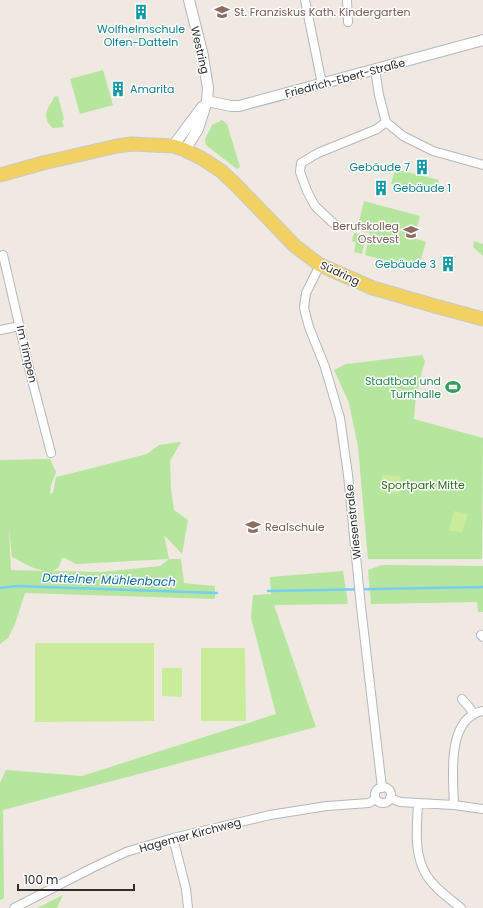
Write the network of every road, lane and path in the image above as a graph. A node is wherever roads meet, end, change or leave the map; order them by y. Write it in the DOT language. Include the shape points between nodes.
graph roads {
  1 [pos="189,0"];
  2 [pos="305,0"];
  3 [pos="347,0"];
  4 [pos="348,22"];
  5 [pos="483,40"];
  6 [pos="375,70"];
  7 [pos="322,84"];
  8 [pos="206,101"];
  9 [pos="386,122"];
  10 [pos="179,148"];
  11 [pos="483,165"];
  12 [pos="0,175"];
  13 [pos="333,223"];
  14 [pos="3,254"];
  15 [pos="320,265"];
  16 [pos="483,319"];
  17 [pos="20,326"];
  18 [pos="0,330"];
  19 [pos="51,453"];
  20 [pos="462,699"];
  21 [pos="483,711"];
  22 [pos="473,713"];
  23 [pos="382,788"];
  24 [pos="390,798"];
  25 [pos="376,799"];
  26 [pos="418,803"];
  27 [pos="454,805"];
  28 [pos="483,809"];
  29 [pos="173,838"];
  30 [pos="14,908"];
  31 [pos="188,908"];
  32 [pos="461,908"];
  1 -- 8 [label="street, Westring" via="206,76"];
  2 -- 7 [label="street"];
  3 -- 4 [label="street"];
  5 -- 6 [label="street, Friedrich-Ebert-Straße"];
  6 -- 7 [label="street, Friedrich-Ebert-Straße"];
  6 -- 9 [label="street"];
  7 -- 8 [label="street, Friedrich-Ebert-Straße" via="240,106"];
  8 -- 10 [label="street, Westring" via="198,128"];
  9 -- 11 [label="street" via="403,136 433,151"];
  9 -- 13 [label="street" via="377,129 318,153 301,163 300,172 307,191 315,206"];
  10 -- 12 [label="main road" via="132,144 117,146"];
  10 -- 15 [label="main road, Südring" via="221,171 295,246"];
  14 -- 17 [label="street, Im Timpen"];
  15 -- 16 [label="main road, Südring" via="373,288"];
  15 -- 23 [label="street, Wiesenstraße" via="306,293 304,308 340,418"];
  17 -- 18 [label="street"];
  17 -- 19 [label="street, Im Timpen"];
  20 -- 22 [label="street"];
  21 -- 22 [label="street"];
  22 -- 27 [label="street" via="463,724 454,750"];
  23 -- 24 [label="street" via="389,791"];
  23 -- 25 [label="street" via="376,792"];
  24 -- 25 [label="street, Hagemer Kirchweg" via="384,803"];
  24 -- 26 [label="street, Hagemer Kirchweg" via="400,802"];
  25 -- 29 [label="street, Hagemer Kirchweg" via="369,803 327,806 270,815"];
  26 -- 27 [label="street, Hagemer Kirchweg"];
  26 -- 32 [label="street" via="416,839 419,861 427,876"];
  27 -- 28 [label="street, Hagemer Kirchweg"];
  29 -- 30 [label="street, Hagemer Kirchweg" via="116,856"];
  29 -- 31 [label="street" via="186,889"];
}
